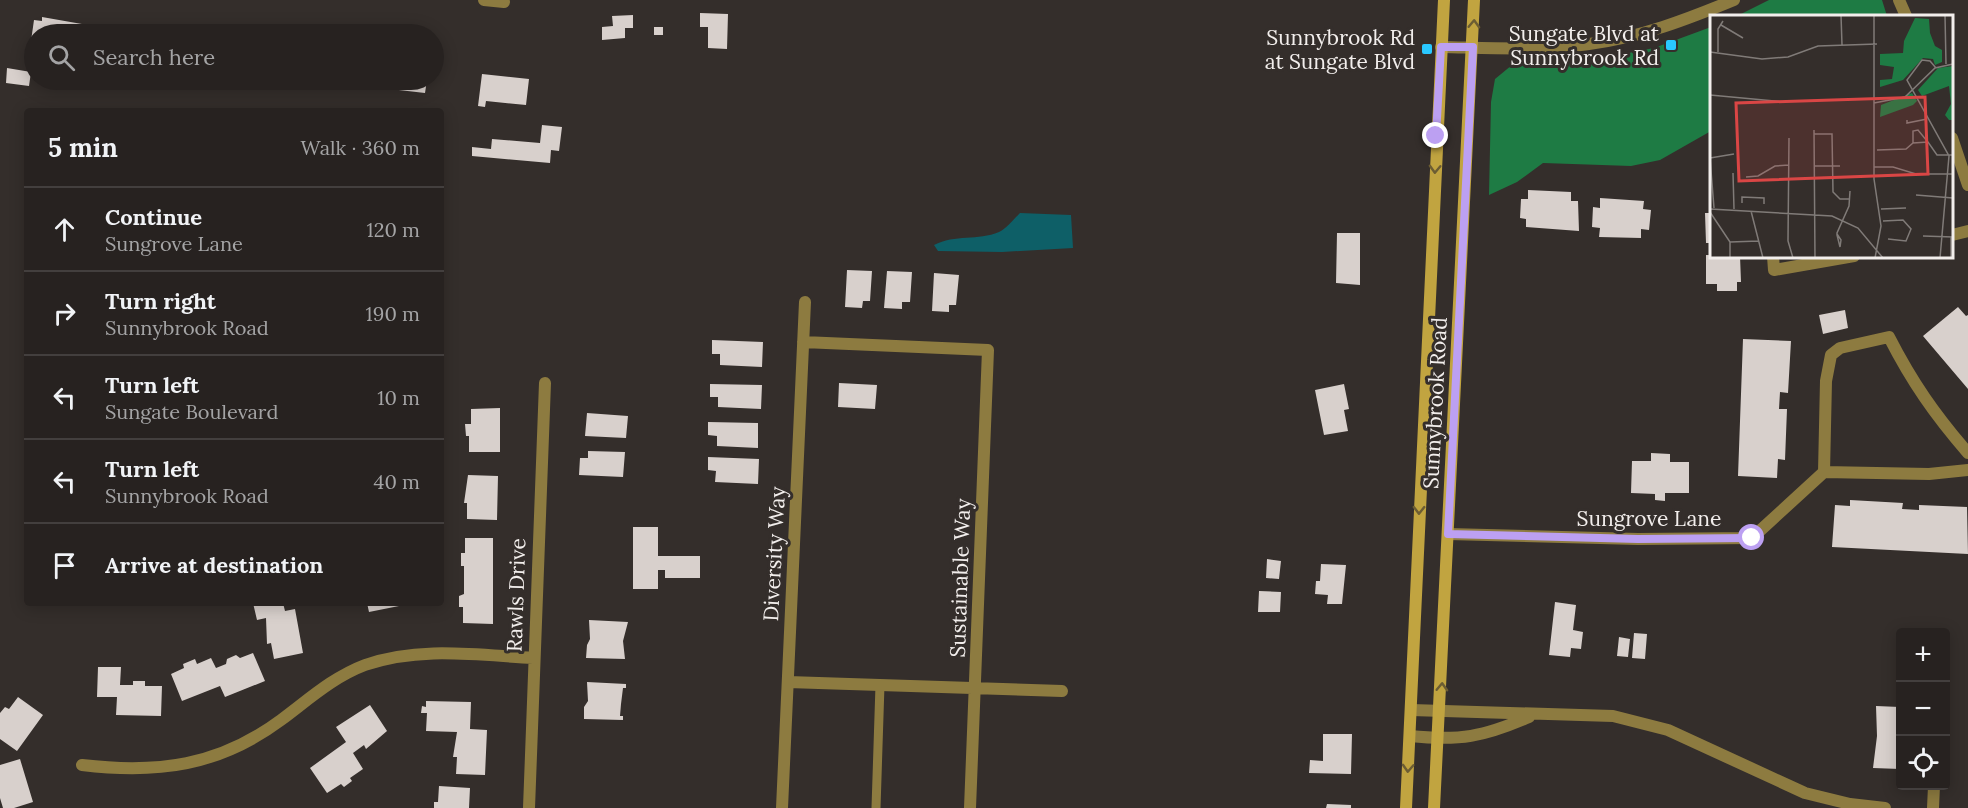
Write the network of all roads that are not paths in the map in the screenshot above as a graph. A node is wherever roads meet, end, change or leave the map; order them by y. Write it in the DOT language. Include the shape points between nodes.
graph roads {
  1 [pos="484,0"];
  2 [pos="1443,0"];
  3 [pos="1474,0"];
  4 [pos="1734,0"];
  5 [pos="1899,0"];
  6 [pos="504,2"];
  7 [pos="1906,15"];
  8 [pos="1441,47"];
  9 [pos="1473,47"];
  10 [pos="1953,141"];
  11 [pos="1968,185"];
  12 [pos="1968,231"];
  13 [pos="1953,235"];
  14 [pos="1773,258"];
  15 [pos="1843,258"];
  16 [pos="805,302"];
  17 [pos="803,342"];
  18 [pos="545,383"];
  19 [pos="1968,453"];
  20 [pos="1968,470"];
  21 [pos="1824,472"];
  22 [pos="1448,534"];
  23 [pos="533,658"];
  24 [pos="788,682"];
  25 [pos="880,685"];
  26 [pos="975,688"];
  27 [pos="1062,692"];
  28 [pos="1411,710"];
  29 [pos="1441,712"];
  30 [pos="1533,715"];
  31 [pos="1410,736"];
  32 [pos="1438,739"];
  33 [pos="82,765"];
  34 [pos="1934,790"];
  35 [pos="529,808"];
  36 [pos="782,808"];
  37 [pos="876,808"];
  38 [pos="970,808"];
  39 [pos="1406,808"];
  40 [pos="1434,808"];
  41 [pos="1885,808"];
  42 [pos="1933,808"];
  1 -- 6 [label="street"];
  2 -- 8 [label="main road, Sunnybrook Road"];
  9 -- 3 [label="main road, Sunnybrook Road, one-way"];
  4 -- 9 [label="street" via="1675,23 1590,44"];
  5 -- 7 [label="street"];
  8 -- 9 [label="street"];
  8 -- 28 [label="main road, Sunnybrook Road, one-way"];
  9 -- 22 [label="main road, Sunnybrook Road"];
  10 -- 11 [label="street"];
  12 -- 13 [label="street"];
  14 -- 15 [label="street" via="1774,270"];
  16 -- 17 [label="street, Diversity Way"];
  17 -- 24 [label="street, Diversity Way"];
  17 -- 26 [label="street, Sustainable Way" via="988,350"];
  18 -- 23 [label="street, Rawls Drive"];
  19 -- 21 [label="street" via="1932,411 1888,337 1840,348 1831,355 1826,381"];
  20 -- 21 [label="street" via="1929,474"];
  21 -- 22 [label="street, Sungrove Lane" via="1752,538"];
  29 -- 22 [label="main road, Sunnybrook Road, one-way"];
  23 -- 33 [label="street" via="435,653 381,660 335,680 259,736 208,759 147,769"];
  23 -- 35 [label="street, Rawls Drive"];
  24 -- 25 [label="street"];
  24 -- 36 [label="street, Diversity Way"];
  25 -- 26 [label="street"];
  25 -- 37 [label="lane"];
  26 -- 27 [label="street"];
  26 -- 38 [label="street, Sustainable Way"];
  28 -- 29 [label="street"];
  28 -- 31 [label="main road, Sunnybrook Road"];
  29 -- 30 [label="street"];
  29 -- 32 [label="main road, Sunnybrook Road"];
  30 -- 32 [label="street" via="1486,734"];
  30 -- 41 [label="street" via="1613,716 1668,730 1805,793"];
  31 -- 32 [label="street"];
  31 -- 39 [label="main road, Sunnybrook Road, one-way"];
  32 -- 40 [label="main road, Sunnybrook Road"];
  34 -- 42 [label="street"];
}
